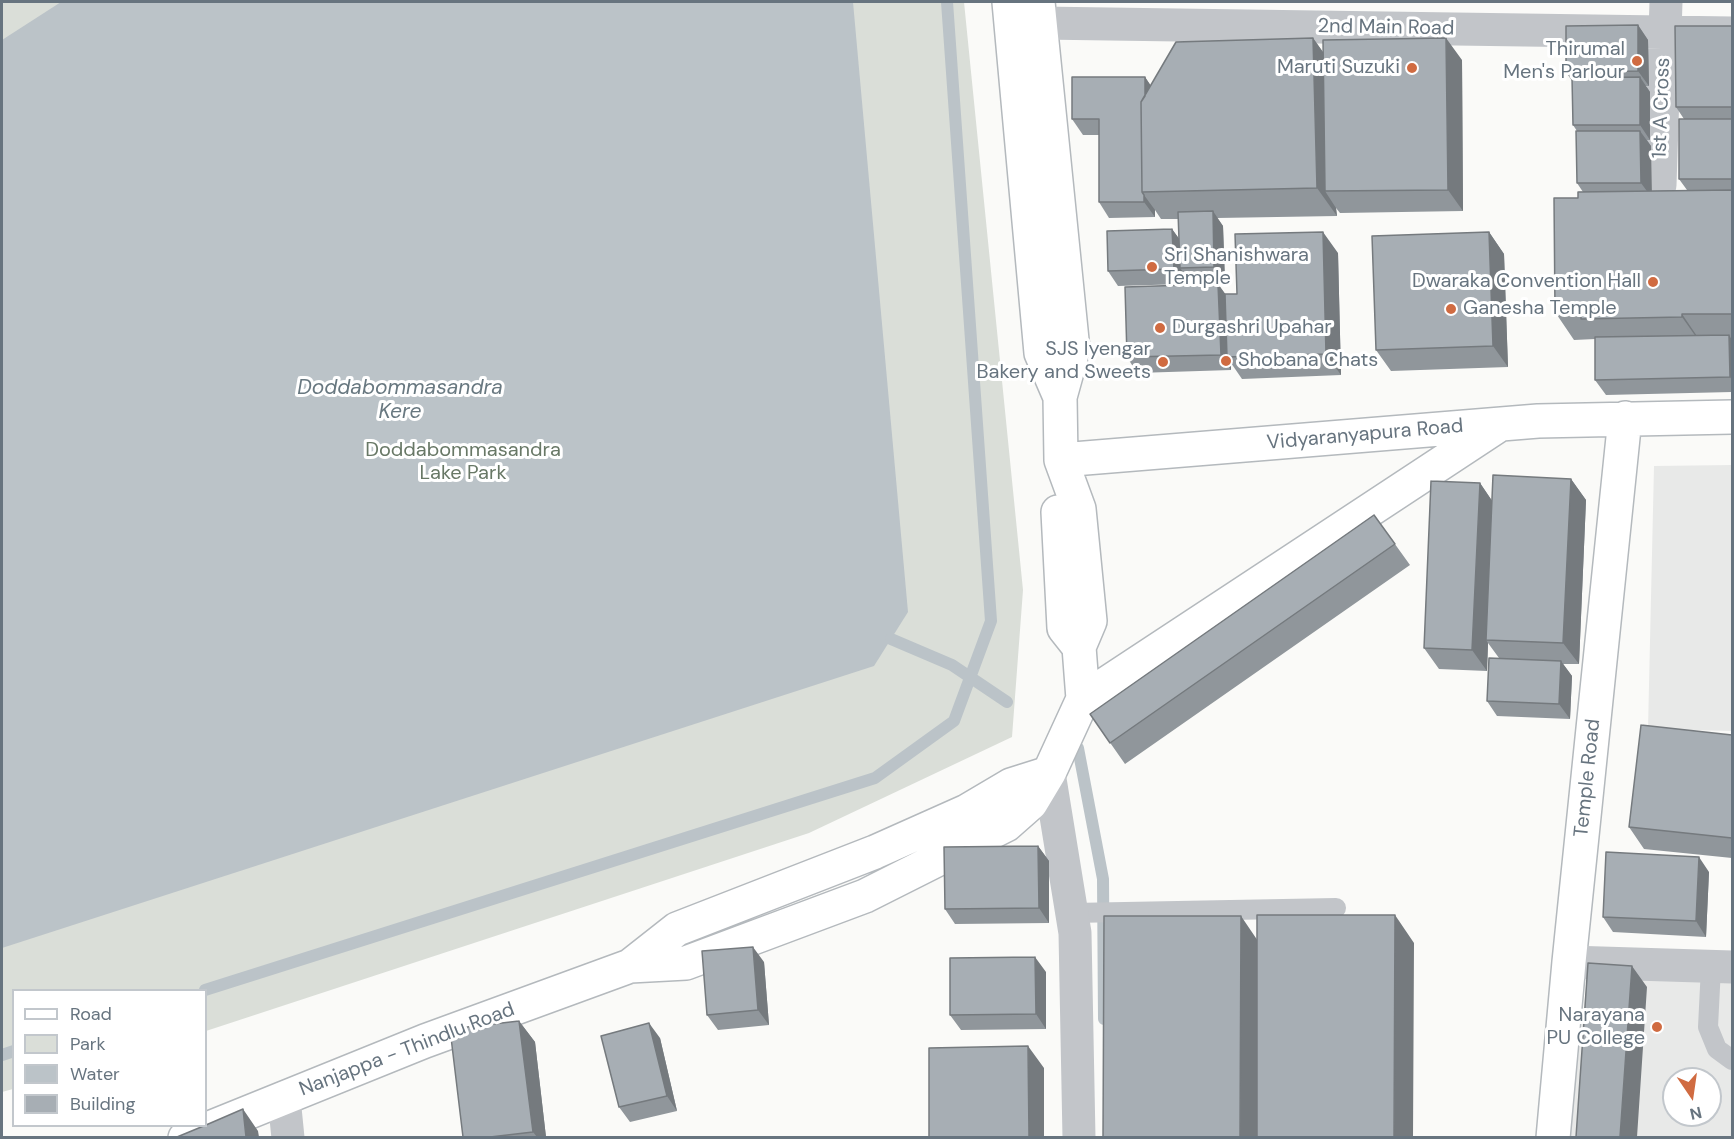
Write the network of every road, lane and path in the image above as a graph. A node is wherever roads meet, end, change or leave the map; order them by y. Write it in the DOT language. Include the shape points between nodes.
graph roads {
  1 [pos="1009,2"];
  2 [pos="1039,12"];
  3 [pos="1665,17"];
  4 [pos="1732,33"];
  5 [pos="1660,185"];
  6 [pos="1059,397"];
  7 [pos="1732,417"];
  8 [pos="1625,418"];
  9 [pos="1500,424"];
  10 [pos="1061,460"];
  11 [pos="1083,699"];
  12 [pos="1049,773"];
  13 [pos="1336,908"];
  14 [pos="1078,914"];
  15 [pos="1569,962"];
  16 [pos="1722,967"];
  17 [pos="1732,1060"];
  18 [pos="284,1098"];
  19 [pos="185,1137"];
  20 [pos="288,1137"];
  21 [pos="1079,1137"];
  22 [pos="1553,1137"];
  1 -- 6 [label="main road" via="1041,353"];
  2 -- 3 [label="street, 2nd Main Road"];
  2 -- 6 [label="main road" via="1072,350"];
  3 -- 4 [label="street, 2nd Main Road"];
  3 -- 5 [label="street, 1st A Cross"];
  6 -- 10 [label="main road"];
  7 -- 8 [label="main road, Vidyaranyapura Road"];
  8 -- 9 [label="main road, Vidyaranyapura Road"];
  8 -- 15 [label="main road, Temple Road"];
  9 -- 10 [label="main road, Vidyaranyapura Road"];
  9 -- 11 [label="main road"];
  10 -- 11 [label="main road" via="1079,509 1058,502 1064,628 1079,647"];
  11 -- 12 [label="main road"];
  12 -- 14 [label="street"];
  12 -- 18 [label="main road, Nanjappa - Thindlu Road" via="1011,784 967,811 875,852 677,929 630,966"];
  13 -- 14 [label="lane"];
  14 -- 21 [label="street" via="1075,933"];
  15 -- 16 [label="street"];
  15 -- 22 [label="main road, Temple Road"];
  16 -- 17 [label="lane" via="1708,1027 1717,1049"];
  18 -- 19 [label="main road, Nanjappa - Thindlu Road"];
  18 -- 20 [label="street"];
}
